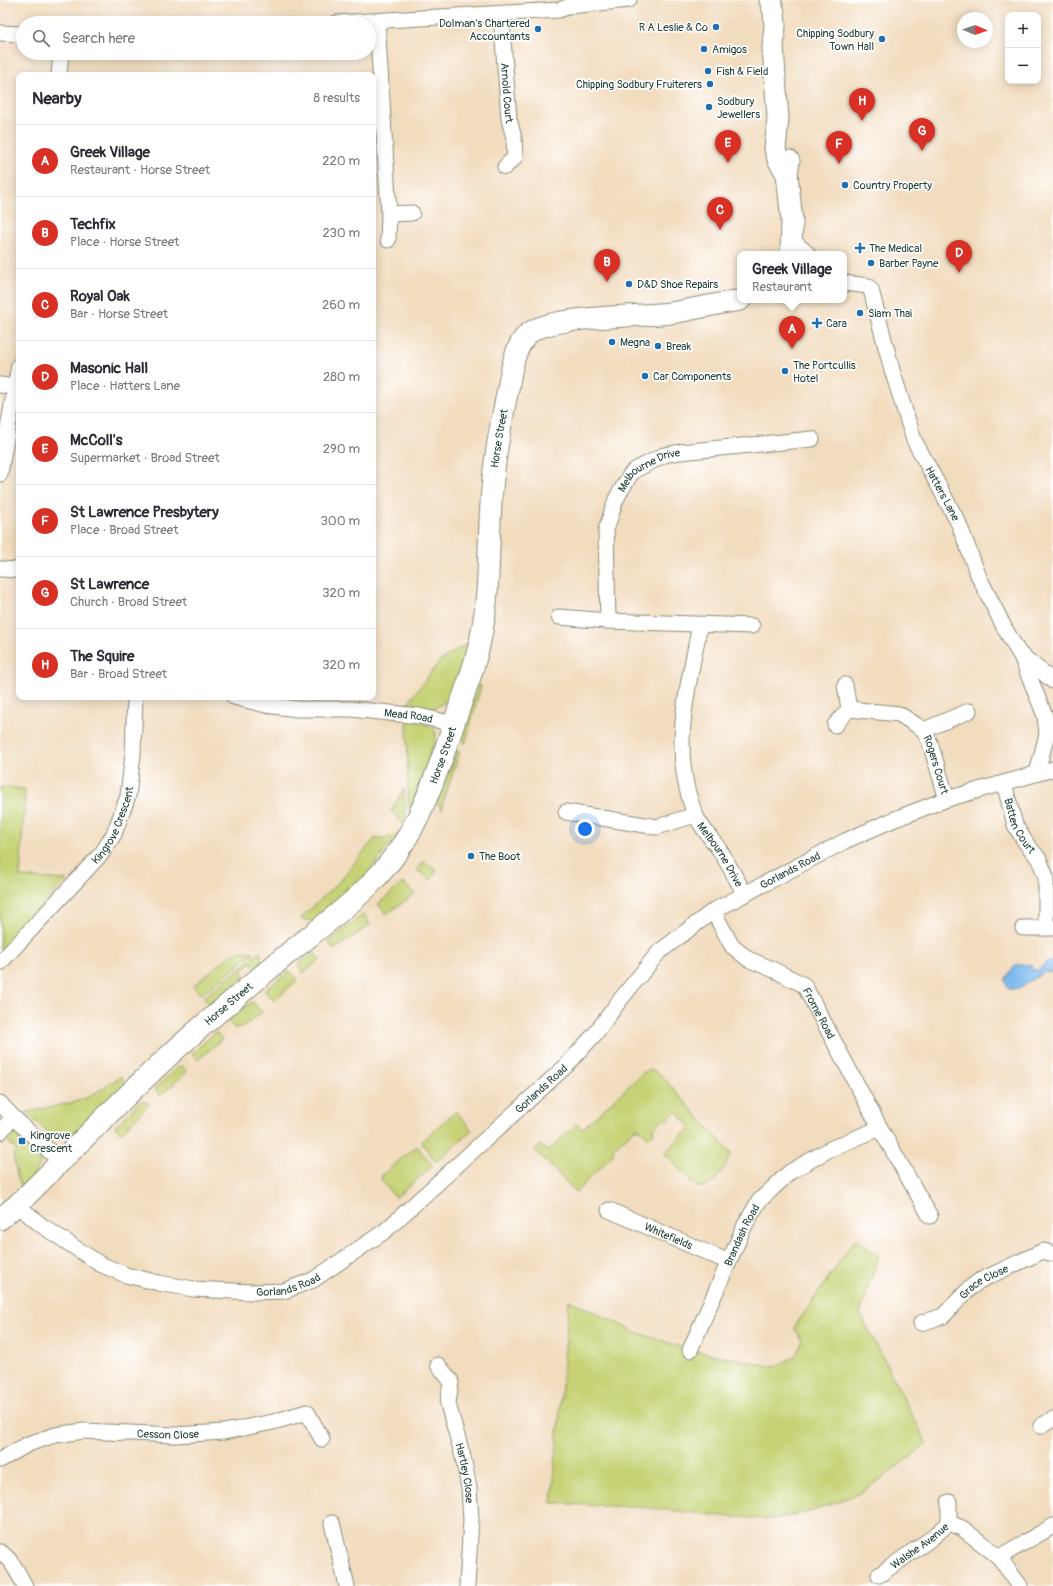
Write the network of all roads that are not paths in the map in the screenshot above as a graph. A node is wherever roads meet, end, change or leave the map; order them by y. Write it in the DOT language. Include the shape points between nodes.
graph roads {
  1 [pos="629,0"];
  2 [pos="768,0"];
  3 [pos="537,6"];
  4 [pos="501,14"];
  5 [pos="377,21"];
  6 [pos="0,34"];
  7 [pos="16,34"];
  8 [pos="60,60"];
  9 [pos="59,72"];
  10 [pos="505,167"];
  11 [pos="412,213"];
  12 [pos="389,214"];
  13 [pos="388,240"];
  14 [pos="797,250"];
  15 [pos="847,283"];
  16 [pos="737,301"];
  17 [pos="16,370"];
  18 [pos="7,386"];
  19 [pos="812,439"];
  20 [pos="0,474"];
  21 [pos="0,569"];
  22 [pos="16,570"];
  23 [pos="559,616"];
  24 [pos="608,621"];
  25 [pos="700,625"];
  26 [pos="752,626"];
  27 [pos="1019,653"];
  28 [pos="1053,681"];
  29 [pos="846,685"];
  30 [pos="135,700"];
  31 [pos="248,700"];
  32 [pos="849,709"];
  33 [pos="969,711"];
  34 [pos="454,724"];
  35 [pos="835,725"];
  36 [pos="924,730"];
  37 [pos="1053,769"];
  38 [pos="1037,773"];
  39 [pos="1004,783"];
  40 [pos="947,799"];
  41 [pos="566,812"];
  42 [pos="695,815"];
  43 [pos="745,894"];
  44 [pos="713,911"];
  45 [pos="1023,928"];
  46 [pos="1050,928"];
  47 [pos="0,963"];
  48 [pos="0,1103"];
  49 [pos="12,1117"];
  50 [pos="880,1128"];
  51 [pos="0,1132"];
  52 [pos="61,1162"];
  53 [pos="17,1204"];
  54 [pos="608,1210"];
  55 [pos="930,1216"];
  56 [pos="0,1219"];
  57 [pos="1053,1254"];
  58 [pos="729,1262"];
  59 [pos="921,1323"];
  60 [pos="690,1350"];
  61 [pos="438,1365"];
  62 [pos="322,1440"];
  63 [pos="0,1460"];
  64 [pos="949,1502"];
  65 [pos="332,1523"];
  66 [pos="949,1523"];
  67 [pos="1053,1526"];
  68 [pos="0,1552"];
  69 [pos="999,1557"];
  70 [pos="879,1575"];
  71 [pos="25,1586"];
  72 [pos="348,1586"];
  73 [pos="467,1586"];
  74 [pos="1020,1586"];
  1 -- 3 [label="street" via="570,6 559,10"];
  2 -- 14 [label="main road" via="774,12 773,47 778,119 775,149 787,174"];
  3 -- 4 [label="street"];
  4 -- 5 [label="street"];
  4 -- 10 [label="street, Arnold Court" via="515,157"];
  5 -- 12 [label="street"];
  6 -- 7 [label="street"];
  8 -- 9 [label="street"];
  11 -- 12 [label="street"];
  12 -- 13 [label="street"];
  15 -- 27 [label="street, Hatters Lane" via="868,286 871,290 914,440 958,522 987,597"];
  16 -- 34 [label="main road, Horse Street" via="672,313 558,322 532,331 521,342 512,371 494,466 482,634"];
  17 -- 18 [label="street"];
  18 -- 20 [label="street"];
  19 -- 24 [label="street, Melbourne Drive" via="680,452 664,455 635,470 616,499 606,530"];
  21 -- 22 [label="street"];
  23 -- 24 [label="street"];
  24 -- 25 [label="street"];
  25 -- 26 [label="street"];
  25 -- 42 [label="street, Melbourne Drive" via="682,720 685,780"];
  27 -- 28 [label="street, Hatters Lane"];
  27 -- 38 [label="street" via="1045,716 1047,734"];
  29 -- 32 [label="street"];
  30 -- 47 [label="street, Kingrove Crescent" via="128,796 114,834 102,853"];
  31 -- 34 [label="street, Mead Road" via="298,709 351,709 419,716"];
  32 -- 35 [label="street"];
  32 -- 36 [label="street, Rogers Court" via="900,714"];
  33 -- 36 [label="street, Rogers Court"];
  34 -- 52 [label="main road, Horse Street" via="417,819 391,862 342,911 189,1038"];
  36 -- 40 [label="street, Rogers Court"];
  37 -- 38 [label="street, Gorlands Road"];
  38 -- 39 [label="street, Gorlands Road"];
  39 -- 40 [label="street, Gorlands Road"];
  39 -- 46 [label="street, Batten Court" via="1015,825 1039,859 1046,877"];
  40 -- 43 [label="street, Gorlands Road" via="895,818 845,841"];
  41 -- 42 [label="street, Melbourne Drive" via="657,827"];
  42 -- 43 [label="street, Melbourne Drive"];
  43 -- 44 [label="street, Gorlands Road"];
  44 -- 50 [label="street, Frome Road" via="732,946 748,959 804,985"];
  44 -- 53 [label="street, Gorlands Road" via="660,952 595,1034 566,1066 385,1231 313,1280 284,1291 253,1292 193,1288 126,1275 100,1264 41,1225"];
  45 -- 46 [label="street"];
  48 -- 49 [label="street"];
  49 -- 51 [label="street"];
  49 -- 52 [label="street"];
  50 -- 55 [label="street, Frome Road"];
  50 -- 58 [label="street, Brandash Road" via="830,1149 790,1172 759,1201"];
  52 -- 53 [label="main road, Horse Street"];
  53 -- 56 [label="main road, Horse Street"];
  54 -- 58 [label="street, Whitefields"];
  57 -- 59 [label="street, Grace Close" via="1043,1251 979,1281 943,1316"];
  58 -- 60 [label="street, Brandash Road"];
  61 -- 73 [label="street, Hartley Close" via="451,1381 448,1404 469,1488 471,1520"];
  62 -- 63 [label="street, Cesson Close" via="307,1412 224,1432 175,1435 84,1431 55,1435 28,1444"];
  64 -- 66 [label="street"];
  65 -- 72 [label="street"];
  66 -- 69 [label="street, Walshe Avenue" via="962,1528"];
  66 -- 70 [label="street, Walshe Avenue"];
  67 -- 69 [label="street"];
  68 -- 71 [label="street"];
  69 -- 74 [label="street, Walshe Avenue"];
}
